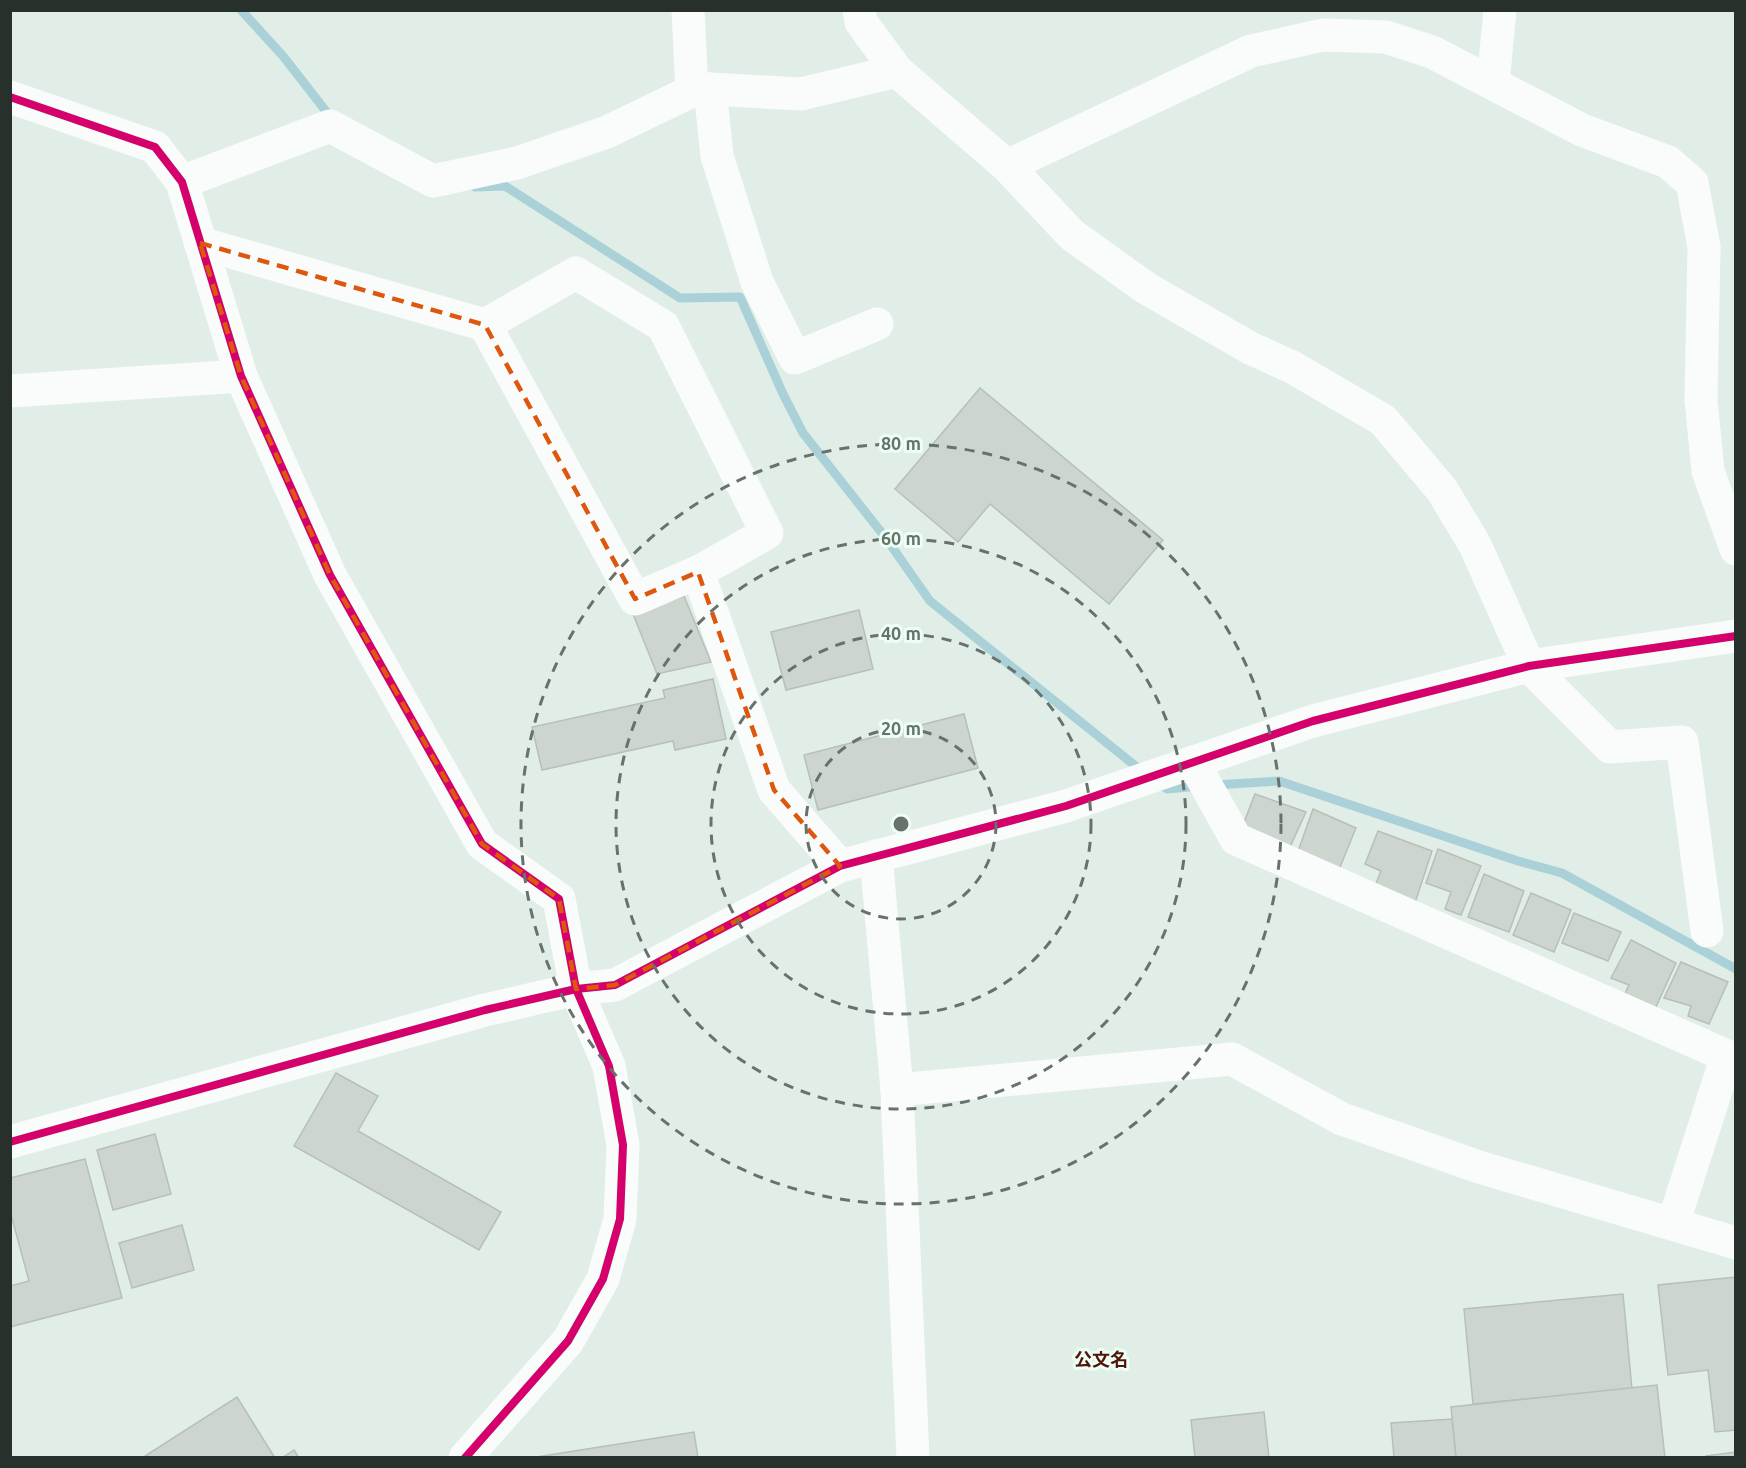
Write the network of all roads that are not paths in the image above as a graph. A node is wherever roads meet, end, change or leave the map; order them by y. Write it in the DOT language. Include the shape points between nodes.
graph roads {
  1 [pos="688,10"];
  2 [pos="859,10"];
  3 [pos="1500,10"];
  4 [pos="897,71"];
  5 [pos="1493,83"];
  6 [pos="701,90"];
  7 [pos="10,97"];
  8 [pos="1007,166"];
  9 [pos="182,182"];
  10 [pos="200,243"];
  11 [pos="877,324"];
  12 [pos="485,325"];
  13 [pos="241,376"];
  14 [pos="10,391"];
  15 [pos="1736,549"];
  16 [pos="698,572"];
  17 [pos="1736,636"];
  18 [pos="1529,666"];
  19 [pos="1192,762"];
  20 [pos="876,855"];
  21 [pos="840,866"];
  22 [pos="1707,932"];
  23 [pos="576,989"];
  24 [pos="897,1090"];
  25 [pos="10,1142"];
  26 [pos="1673,1224"];
  27 [pos="1736,1243"];
  28 [pos="465,1458"];
  29 [pos="913,1458"];
  1 -- 6 [label="street"];
  2 -- 4 [label="street" via="861,22"];
  3 -- 5 [label="street"];
  4 -- 6 [label="street" via="801,94"];
  4 -- 8 [label="street"];
  5 -- 8 [label="street" via="1432,51 1386,37 1323,35 1251,51"];
  5 -- 15 [label="street" via="1582,130 1668,162 1692,183 1704,247 1701,399 1708,471"];
  6 -- 9 [label="street" via="607,132 517,163 433,182 330,126"];
  6 -- 11 [label="street" via="717,156 757,282 795,357"];
  7 -- 9 [label="street" via="155,147"];
  8 -- 18 [label="street" via="1072,235 1146,288 1383,420 1442,490 1475,546"];
  9 -- 10 [label="street"];
  10 -- 12 [label="street"];
  10 -- 13 [label="street"];
  12 -- 16 [label="street" via="635,599"];
  12 -- 16 [label="street" via="576,273 663,326 767,533"];
  13 -- 14 [label="street"];
  13 -- 23 [label="street" via="330,575 482,844 559,900"];
  16 -- 21 [label="street" via="774,790"];
  17 -- 18 [label="street"];
  18 -- 19 [label="street" via="1313,721"];
  18 -- 22 [label="street" via="1610,747 1682,742"];
  19 -- 20 [label="street" via="1066,806"];
  19 -- 26 [label="street" via="1236,839 1727,1056"];
  20 -- 21 [label="street"];
  20 -- 24 [label="street"];
  21 -- 23 [label="street" via="615,986"];
  23 -- 25 [label="street" via="485,1010"];
  23 -- 28 [label="street" via="609,1066 623,1145 620,1219 603,1279 568,1341"];
  24 -- 26 [label="street" via="1232,1059 1342,1119 1479,1167"];
  24 -- 29 [label="street"];
  26 -- 27 [label="street"];
}
